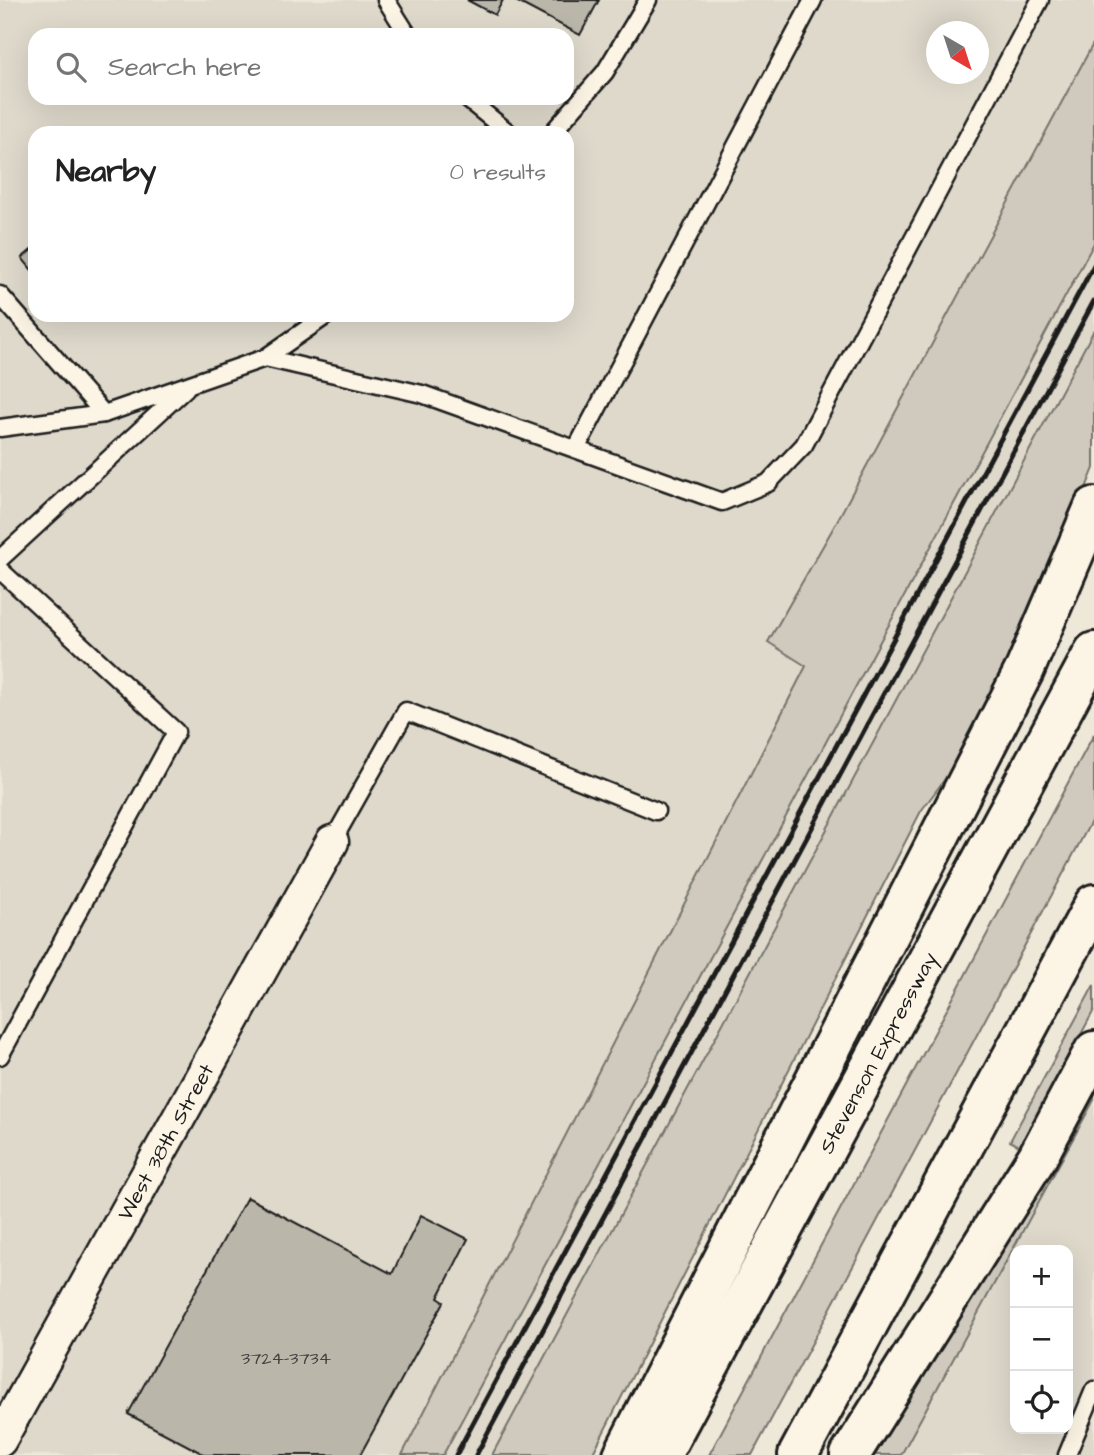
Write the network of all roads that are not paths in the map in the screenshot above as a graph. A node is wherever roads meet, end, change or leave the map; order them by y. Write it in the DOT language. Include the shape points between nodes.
graph roads {
  1 [pos="386,0"];
  2 [pos="648,0"];
  3 [pos="813,0"];
  4 [pos="1040,0"];
  5 [pos="404,28"];
  6 [pos="475,105"];
  7 [pos="500,126"];
  8 [pos="558,126"];
  9 [pos="0,295"];
  10 [pos="317,322"];
  11 [pos="265,358"];
  12 [pos="190,384"];
  13 [pos="104,414"];
  14 [pos="0,428"];
  15 [pos="576,449"];
  16 [pos="1094,507"];
  17 [pos="0,559"];
  18 [pos="0,570"];
  19 [pos="1094,652"];
  20 [pos="656,811"];
  21 [pos="332,842"];
  22 [pos="1094,904"];
  23 [pos="1094,1051"];
  24 [pos="0,1056"];
  25 [pos="1094,1390"];
  26 [pos="0,1440"];
  27 [pos="623,1455"];
  28 [pos="661,1455"];
  29 [pos="798,1455"];
  30 [pos="850,1455"];
  31 [pos="1067,1455"];
  1 -- 5 [label="lane"];
  2 -- 8 [label="lane" via="605,72"];
  3 -- 15 [label="lane"];
  4 -- 15 [label="lane" via="804,445 768,483 722,502"];
  6 -- 7 [label="lane"];
  9 -- 13 [label="lane"];
  10 -- 11 [label="lane"];
  11 -- 12 [label="lane"];
  11 -- 15 [label="lane" via="422,394"];
  12 -- 13 [label="lane"];
  12 -- 17 [label="lane"];
  13 -- 14 [label="lane"];
  16 -- 27 [label="highway" via="1025,669"];
  18 -- 24 [label="lane" via="176,732"];
  19 -- 28 [label="highway, Stevenson Expressway"];
  20 -- 21 [label="lane" via="406,711"];
  21 -- 26 [label="street, West 38th Street"];
  22 -- 29 [label="highway"];
  23 -- 30 [label="highway" via="1038,1156"];
  25 -- 31 [label="lane"];
}
